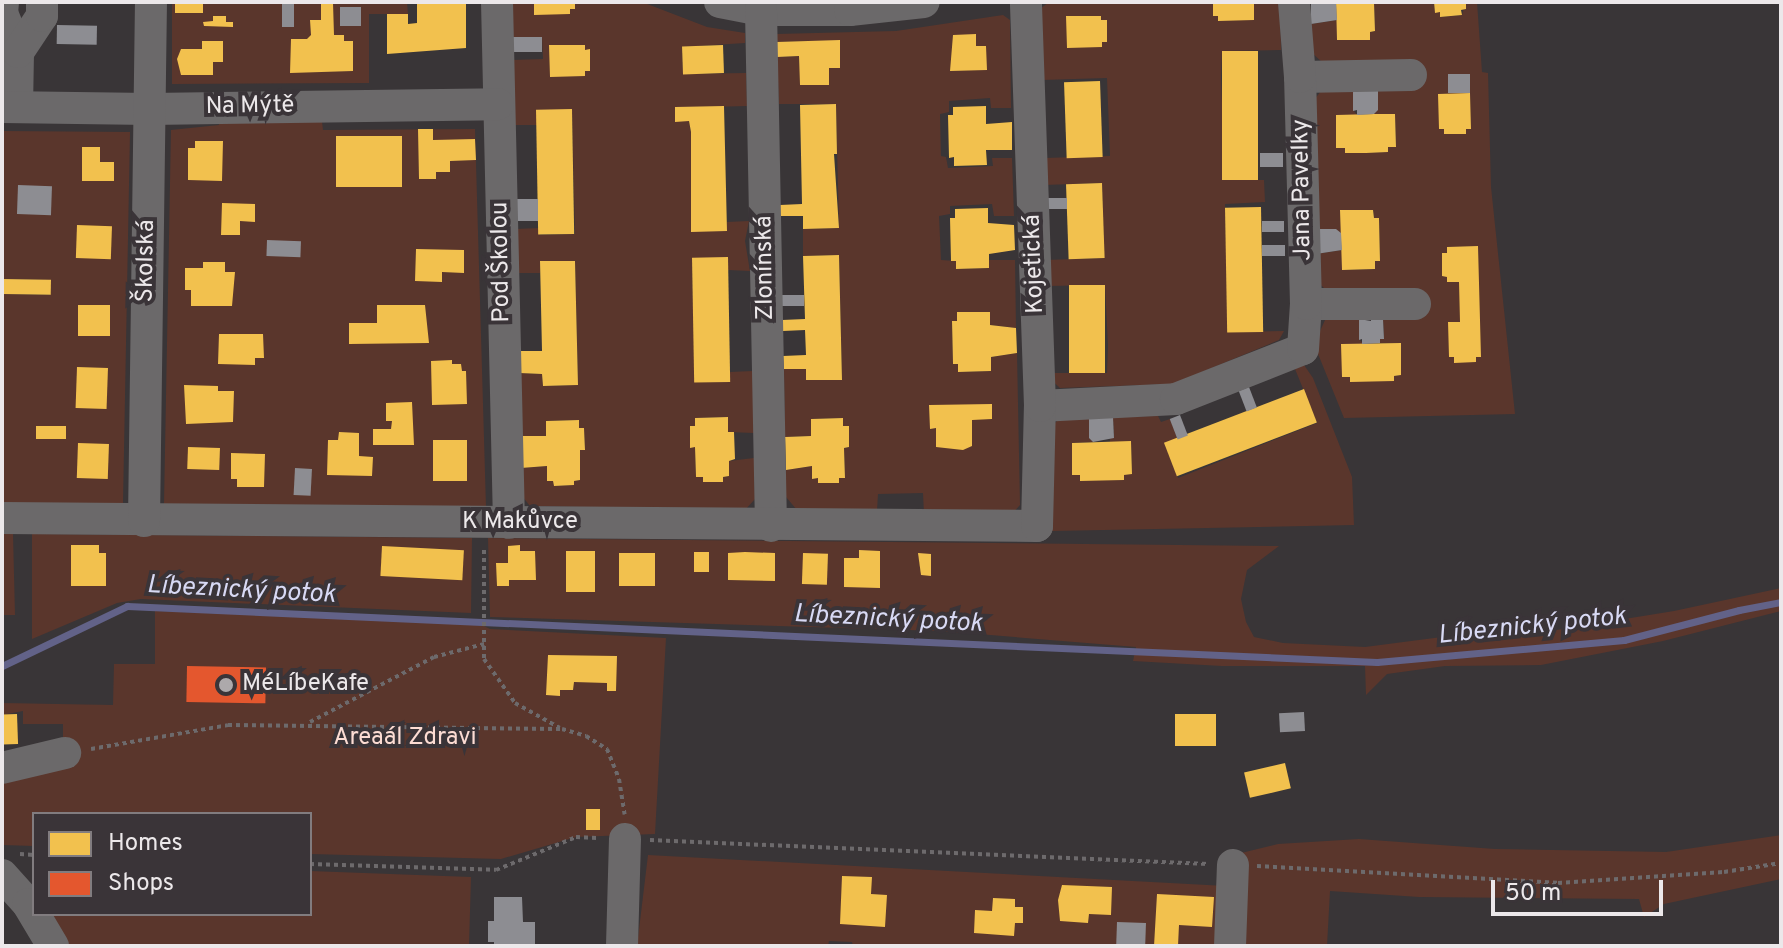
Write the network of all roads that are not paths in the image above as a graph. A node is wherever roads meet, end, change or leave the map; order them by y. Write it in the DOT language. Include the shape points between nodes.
graph roads {
  1 [pos="3,2"];
  2 [pos="42,2"];
  3 [pos="151,2"];
  4 [pos="497,2"];
  5 [pos="720,2"];
  6 [pos="924,2"];
  7 [pos="1026,2"];
  8 [pos="1294,2"];
  9 [pos="761,10"];
  10 [pos="2,13"];
  11 [pos="18,52"];
  12 [pos="1411,75"];
  13 [pos="1300,77"];
  14 [pos="498,104"];
  15 [pos="9,107"];
  16 [pos="150,109"];
  17 [pos="1306,304"];
  18 [pos="1415,304"];
  19 [pos="1040,406"];
  20 [pos="2,518"];
  21 [pos="144,521"];
  22 [pos="496,523"];
  23 [pos="771,526"];
  24 [pos="1037,526"];
  25 [pos="65,753"];
  26 [pos="2,768"];
  27 [pos="625,839"];
  28 [pos="1233,865"];
  29 [pos="2,875"];
  30 [pos="32,911"];
  31 [pos="35,916"];
  32 [pos="53,946"];
  33 [pos="622,946"];
  34 [pos="1230,946"];
  1 -- 10 [label="street"];
  2 -- 11 [label="street" via="42,16"];
  3 -- 16 [label="street, Školská"];
  4 -- 14 [label="street, Pod Školou"];
  5 -- 9 [label="street"];
  6 -- 9 [label="street" via="850,10"];
  7 -- 19 [label="street, Kojetická"];
  8 -- 13 [label="street, Jana Pavelky"];
  9 -- 23 [label="street, Zlonínská"];
  10 -- 11 [label="street"];
  11 -- 15 [label="street"];
  12 -- 13 [label="street"];
  13 -- 17 [label="street, Jana Pavelky"];
  14 -- 16 [label="street, Na Mýtě"];
  14 -- 22 [label="street, Pod Školou"];
  15 -- 16 [label="street, Na Mýtě"];
  16 -- 21 [label="street, Školská"];
  17 -- 18 [label="street"];
  17 -- 19 [label="street, Jana Pavelky" via="1303,349 1176,399"];
  19 -- 24 [label="street, Kojetická"];
  20 -- 21 [label="street, K Makůvce"];
  21 -- 22 [label="street, K Makůvce"];
  22 -- 23 [label="street, K Makůvce"];
  23 -- 24 [label="street, K Makůvce"];
  25 -- 26 [label="street"];
  27 -- 33 [label="street"];
  28 -- 34 [label="street"];
  29 -- 30 [label="street"];
  31 -- 32 [label="street"];
}
